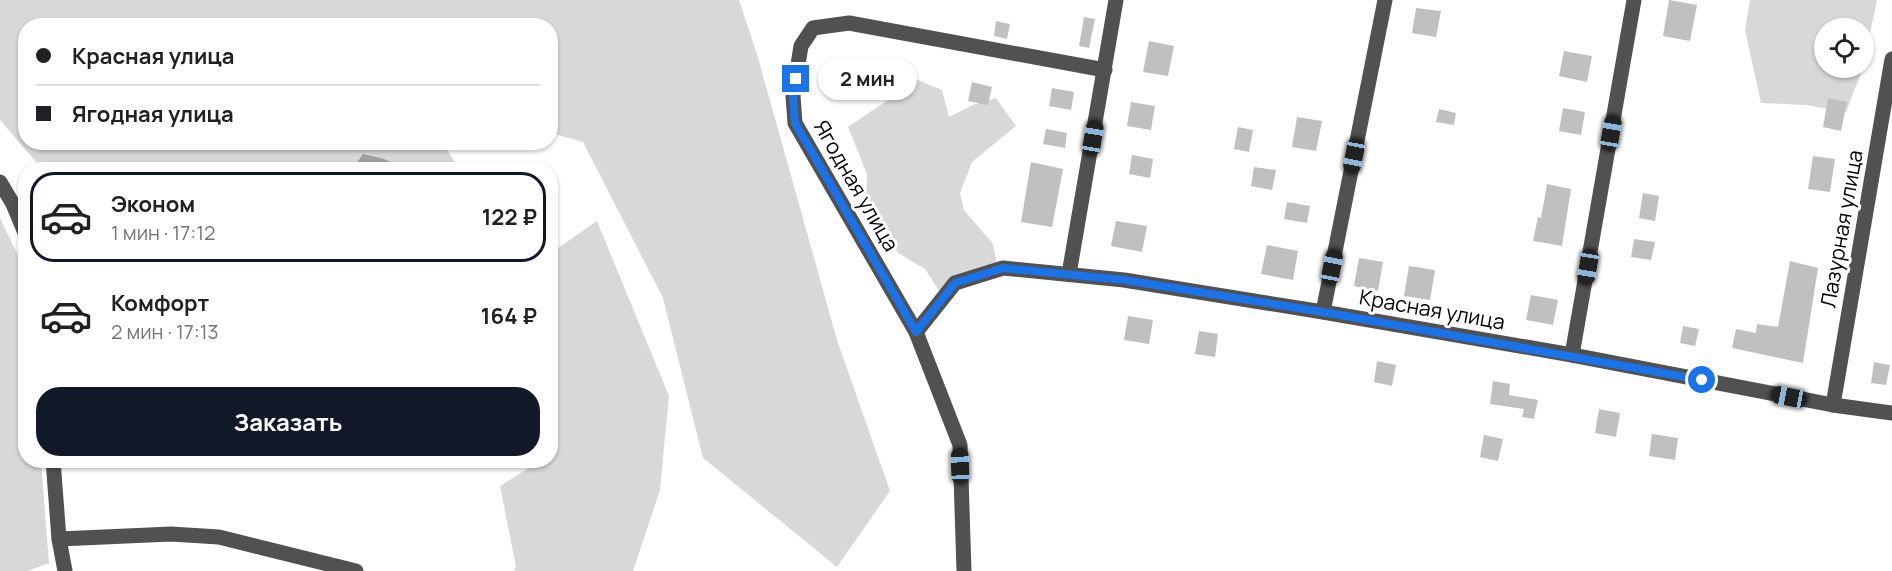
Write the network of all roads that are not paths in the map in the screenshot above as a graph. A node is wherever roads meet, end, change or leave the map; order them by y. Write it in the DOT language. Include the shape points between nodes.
graph roads {
  1 [pos="1116,0"];
  2 [pos="1385,0"];
  3 [pos="1634,0"];
  4 [pos="1892,59"];
  5 [pos="1105,70"];
  6 [pos="0,182"];
  7 [pos="18,216"];
  8 [pos="1069,274"];
  9 [pos="1323,312"];
  10 [pos="916,332"];
  11 [pos="1572,355"];
  12 [pos="1833,405"];
  13 [pos="1892,413"];
  14 [pos="54,468"];
  15 [pos="59,539"];
  16 [pos="65,571"];
  17 [pos="356,571"];
  18 [pos="964,571"];
  1 -- 5 [label="street"];
  2 -- 9 [label="street"];
  3 -- 11 [label="street"];
  4 -- 12 [label="street, Лазурная улица"];
  5 -- 8 [label="street"];
  5 -- 10 [label="street, Ягодная улица" via="849,23 813,28 801,46 793,96 795,123"];
  6 -- 7 [label="street"];
  8 -- 9 [label="street, Красная улица"];
  8 -- 10 [label="street, Красная улица" via="1003,268 955,283"];
  9 -- 11 [label="street, Красная улица"];
  10 -- 18 [label="street, Ягодная улица" via="960,446"];
  11 -- 12 [label="street, Красная улица"];
  12 -- 13 [label="street, Красная улица"];
  14 -- 15 [label="street"];
  15 -- 16 [label="street"];
  15 -- 17 [label="street" via="171,534 219,537"];
}
